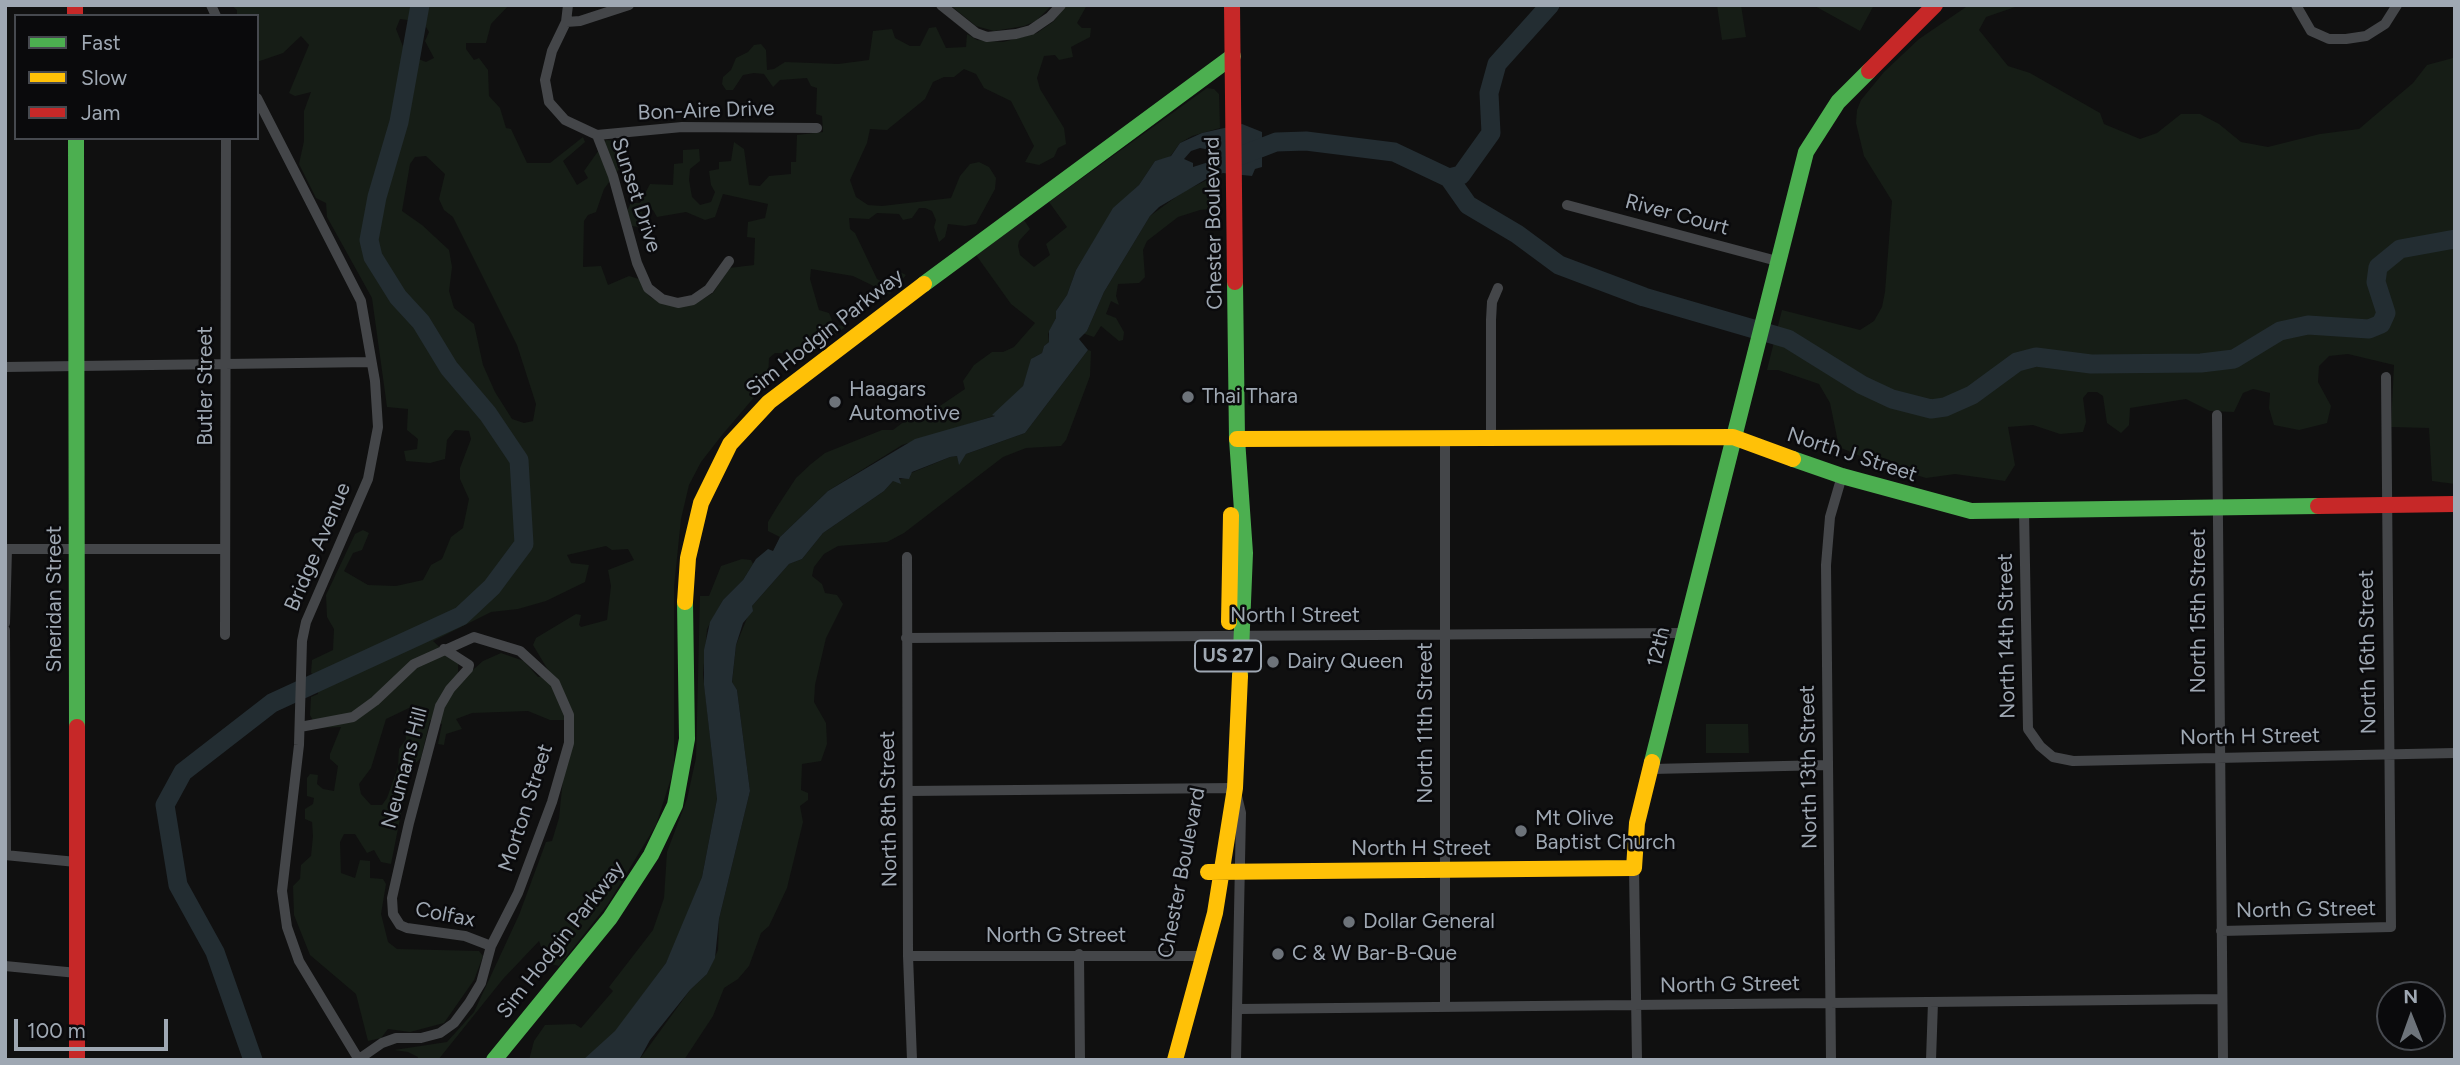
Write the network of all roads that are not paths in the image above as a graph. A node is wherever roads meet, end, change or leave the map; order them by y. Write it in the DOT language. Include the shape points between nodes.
graph roads {
  1 [pos="568,5"];
  2 [pos="629,5"];
  3 [pos="941,5"];
  4 [pos="1061,5"];
  5 [pos="1232,5"];
  6 [pos="1935,5"];
  7 [pos="2296,5"];
  8 [pos="2397,5"];
  9 [pos="566,22"];
  10 [pos="1233,64"];
  11 [pos="259,102"];
  12 [pos="817,128"];
  13 [pos="597,135"];
  14 [pos="76,140"];
  15 [pos="226,140"];
  16 [pos="1567,205"];
  17 [pos="729,261"];
  18 [pos="1777,261"];
  19 [pos="1498,288"];
  20 [pos="371,362"];
  21 [pos="225,365"];
  22 [pos="5,367"];
  23 [pos="76,367"];
  24 [pos="2386,377"];
  25 [pos="2217,415"];
  26 [pos="1733,437"];
  27 [pos="1445,438"];
  28 [pos="1491,438"];
  29 [pos="1237,439"];
  30 [pos="1842,476"];
  31 [pos="2455,504"];
  32 [pos="2385,506"];
  33 [pos="2218,508"];
  34 [pos="2024,510"];
  35 [pos="6,549"];
  36 [pos="225,549"];
  37 [pos="75,550"];
  38 [pos="906,557"];
  39 [pos="5,624"];
  40 [pos="5,631"];
  41 [pos="1683,633"];
  42 [pos="225,635"];
  43 [pos="1445,635"];
  44 [pos="1235,636"];
  45 [pos="906,638"];
  46 [pos="444,649"];
  47 [pos="300,727"];
  48 [pos="2455,753"];
  49 [pos="2048,754"];
  50 [pos="2388,754"];
  51 [pos="2219,759"];
  52 [pos="1828,765"];
  53 [pos="1653,768"];
  54 [pos="1228,788"];
  55 [pos="908,791"];
  56 [pos="6,855"];
  57 [pos="76,862"];
  58 [pos="1634,867"];
  59 [pos="1240,870"];
  60 [pos="1446,870"];
  61 [pos="1215,872"];
  62 [pos="394,919"];
  63 [pos="2391,927"];
  64 [pos="2221,931"];
  65 [pos="491,946"];
  66 [pos="1079,954"];
  67 [pos="1196,955"];
  68 [pos="908,956"];
  69 [pos="5,966"];
  70 [pos="77,973"];
  71 [pos="2222,999"];
  72 [pos="1933,1002"];
  73 [pos="1831,1003"];
  74 [pos="1636,1005"];
  75 [pos="1445,1007"];
  76 [pos="1238,1009"];
  77 [pos="359,1059"];
  78 [pos="77,1060"];
  79 [pos="494,1060"];
  80 [pos="912,1060"];
  81 [pos="1080,1060"];
  82 [pos="1160,1060"];
  83 [pos="1175,1060"];
  84 [pos="1236,1060"];
  85 [pos="1637,1060"];
  86 [pos="1831,1060"];
  87 [pos="1931,1060"];
  88 [pos="2223,1060"];
  1 -- 9 [label="street, Sunset Drive"];
  2 -- 9 [label="street"];
  3 -- 4 [label="street" via="987,37 1031,30"];
  5 -- 10 [label="main road, Chester Boulevard / US 27"];
  6 -- 18 [label="main road, 12th" via="1838,102 1818,129 1806,152"];
  7 -- 8 [label="street" via="2307,28 2337,40 2366,36 2389,21"];
  9 -- 13 [label="street, Sunset Drive" via="552,51 546,93 555,112"];
  10 -- 29 [label="main road, Chester Boulevard / US 27"];
  10 -- 79 [label="main road, Sim Hodgin Parkway" via="1139,122 847,341 769,402 730,444 701,503 688,558 684,614 687,739 675,806 651,855 610,918"];
  11 -- 20 [label="street, Bridge Avenue" via="361,301"];
  12 -- 13 [label="street, Bon-Aire Drive" via="682,127"];
  13 -- 17 [label="street, Sunset Drive" via="648,288 662,299 693,300 709,289"];
  14 -- 23 [label="main road, Sheridan Street"];
  15 -- 21 [label="street, Butler Street"];
  16 -- 18 [label="street, River Court"];
  18 -- 26 [label="main road, 12th"];
  19 -- 28 [label="street" via="1491,320"];
  20 -- 21 [label="street"];
  20 -- 47 [label="street, Bridge Avenue" via="378,406 373,462 357,511 306,622"];
  21 -- 23 [label="street"];
  21 -- 36 [label="street, Butler Street"];
  22 -- 23 [label="street"];
  23 -- 37 [label="main road, Sheridan Street"];
  24 -- 32 [label="street, North 16th Street"];
  25 -- 33 [label="street, North 15th Street"];
  26 -- 28 [label="main road, North J Street"];
  26 -- 30 [label="main road, North J Street"];
  26 -- 41 [label="main road, 12th"];
  27 -- 28 [label="main road, North J Street"];
  27 -- 29 [label="main road, North J Street"];
  27 -- 43 [label="street, North 11th Street"];
  29 -- 44 [label="main road, Chester Boulevard / US 27" via="1228,554"];
  30 -- 34 [label="main road, North J Street" via="1954,508"];
  30 -- 52 [label="street, North 13th Street" via="1828,532"];
  31 -- 32 [label="main road, North J Street"];
  32 -- 33 [label="main road, North J Street"];
  32 -- 50 [label="street, North 16th Street"];
  33 -- 34 [label="main road, North J Street"];
  33 -- 51 [label="street, North 15th Street"];
  34 -- 49 [label="street, North 14th Street" via="2028,729"];
  35 -- 37 [label="street"];
  35 -- 39 [label="street"];
  36 -- 37 [label="street"];
  36 -- 42 [label="street, Butler Street"];
  37 -- 57 [label="main road, Sheridan Street"];
  38 -- 45 [label="street, North 8th Street"];
  40 -- 56 [label="street"];
  41 -- 43 [label="street, North I Street"];
  41 -- 53 [label="main road, 12th"];
  43 -- 44 [label="street, North I Street"];
  43 -- 60 [label="street, North 11th Street"];
  44 -- 45 [label="street, North I Street"];
  44 -- 54 [label="main road, Chester Boulevard / US 27"];
  45 -- 55 [label="street, North 8th Street"];
  46 -- 47 [label="street, Morton Street" via="414,664 354,717"];
  46 -- 62 [label="street, Neumans Hill" via="469,665 440,706 393,898"];
  46 -- 65 [label="street, Morton Street" via="474,637 520,651 555,683 569,715 567,750 552,802 518,893"];
  47 -- 77 [label="street, Bridge Avenue" via="282,875 287,927 299,961"];
  48 -- 50 [label="street, North H Street"];
  49 -- 51 [label="street, North H Street" via="2073,761"];
  50 -- 51 [label="street, North H Street"];
  50 -- 63 [label="street, North 16th Street"];
  51 -- 64 [label="street, North 15th Street"];
  52 -- 53 [label="street"];
  52 -- 73 [label="street, North 13th Street"];
  53 -- 58 [label="main road, 12th" via="1637,823"];
  54 -- 55 [label="street"];
  54 -- 59 [label="street, Chester Boulevard" via="1241,813"];
  54 -- 61 [label="main road, Chester Boulevard / US 27"];
  55 -- 68 [label="street, North 8th Street"];
  56 -- 57 [label="street"];
  57 -- 70 [label="main road, Sheridan Street"];
  58 -- 60 [label="main road, North H Street"];
  58 -- 74 [label="street"];
  59 -- 60 [label="main road, North H Street"];
  59 -- 61 [label="main road, North H Street"];
  59 -- 76 [label="street, Chester Boulevard"];
  60 -- 75 [label="street, North 11th Street"];
  61 -- 67 [label="main road, Chester Boulevard / US 27"];
  62 -- 65 [label="street, Colfax" via="407,928 464,936"];
  63 -- 64 [label="street, North G Street"];
  64 -- 71 [label="street, North 15th Street"];
  65 -- 77 [label="street, Morton Street" via="481,983 454,1023 432,1036 382,1043"];
  66 -- 67 [label="street, North G Street"];
  66 -- 68 [label="street, North G Street"];
  66 -- 81 [label="street"];
  67 -- 82 [label="main road, Chester Boulevard / US 27"];
  67 -- 83 [label="main road, Chester Boulevard / US 27"];
  68 -- 80 [label="street, North 8th Street"];
  69 -- 70 [label="street"];
  70 -- 78 [label="main road, Sheridan Street"];
  71 -- 72 [label="street, North G Street"];
  71 -- 88 [label="street, North 15th Street"];
  72 -- 73 [label="street, North G Street"];
  72 -- 87 [label="street"];
  73 -- 74 [label="street, North G Street"];
  73 -- 86 [label="street, North 13th Street"];
  74 -- 75 [label="street, North G Street"];
  74 -- 85 [label="street"];
  75 -- 76 [label="street, North G Street"];
  76 -- 84 [label="street, Chester Boulevard"];
}
